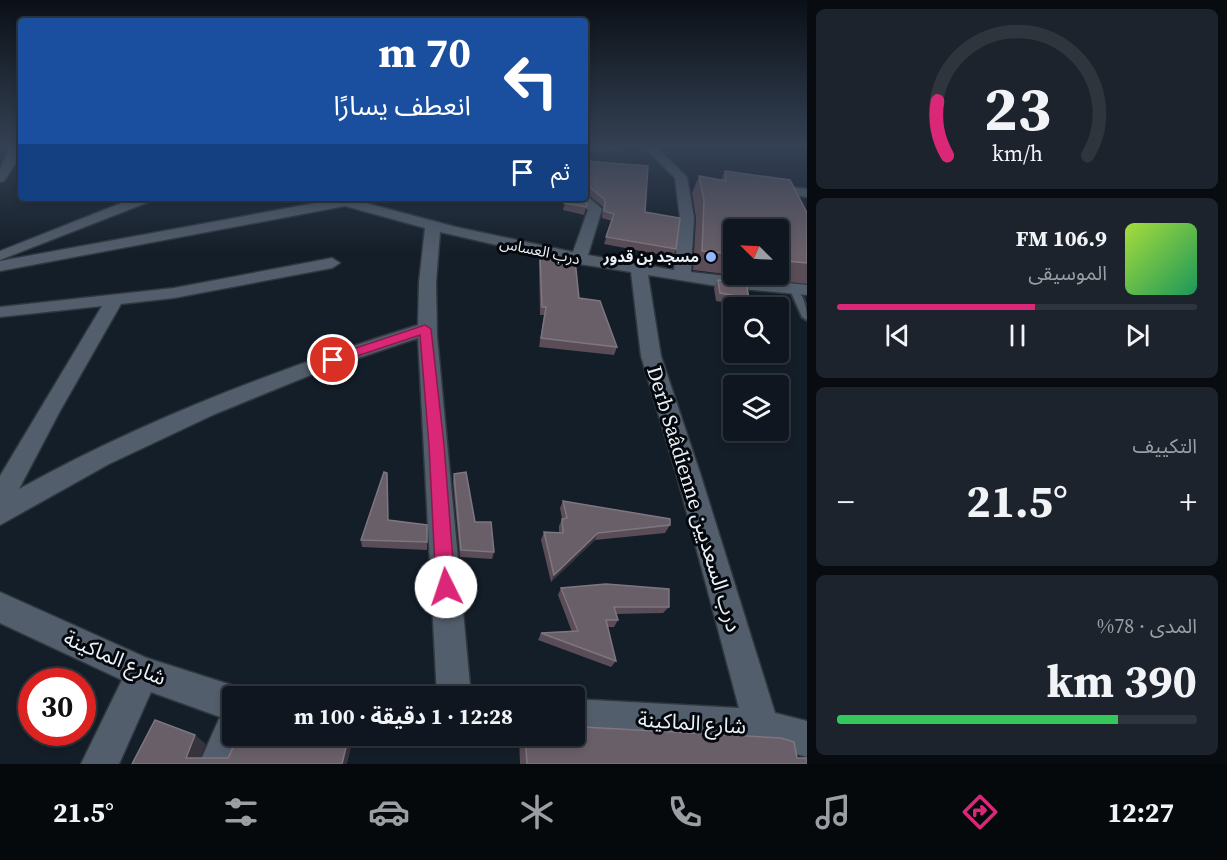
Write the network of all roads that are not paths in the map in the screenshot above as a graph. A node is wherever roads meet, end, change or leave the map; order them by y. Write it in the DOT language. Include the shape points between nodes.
graph roads {
  1 [pos="687,182"];
  2 [pos="754,186"];
  3 [pos="788,190"];
  4 [pos="807,193"];
  5 [pos="139,201"];
  6 [pos="347,201"];
  7 [pos="587,201"];
  8 [pos="795,204"];
  9 [pos="433,226"];
  10 [pos="0,257"];
  11 [pos="579,259"];
  12 [pos="332,263"];
  13 [pos="0,266"];
  14 [pos="639,269"];
  15 [pos="682,277"];
  16 [pos="800,290"];
  17 [pos="114,301"];
  18 [pos="0,312"];
  19 [pos="807,316"];
  20 [pos="425,329"];
  21 [pos="0,500"];
  22 [pos="0,513"];
  23 [pos="0,607"];
  24 [pos="143,673"];
  25 [pos="453,686"];
  26 [pos="222,700"];
  27 [pos="585,717"];
  28 [pos="789,742"];
  29 [pos="226,746"];
  30 [pos="100,764"];
  31 [pos="218,764"];
  1 -- 15 [label="street"];
  2 -- 3 [label="street"];
  3 -- 4 [label="street"];
  3 -- 8 [label="street"];
  5 -- 10 [label="street"];
  6 -- 9 [label="street, درب العساس"];
  6 -- 13 [label="street"];
  7 -- 11 [label="street" via="595,209"];
  9 -- 11 [label="street, درب العساس"];
  9 -- 20 [label="street"];
  11 -- 14 [label="street, درب العساس"];
  12 -- 17 [label="street"];
  14 -- 15 [label="street, درب العساس"];
  14 -- 28 [label="street, Derb Saâdienne درب السعديين" via="651,356"];
  15 -- 16 [label="street, درب العساس"];
  16 -- 19 [label="lane"];
  17 -- 18 [label="street"];
  17 -- 21 [label="street"];
  20 -- 22 [label="street" via="219,405 55,480"];
  20 -- 25 [label="street"];
  23 -- 24 [label="street, شارع الماكينة"];
  24 -- 26 [label="street, شارع الماكينة"];
  24 -- 30 [label="street"];
  27 -- 28 [label="street, شارع الماكينة"];
  29 -- 31 [label="street"];
}
